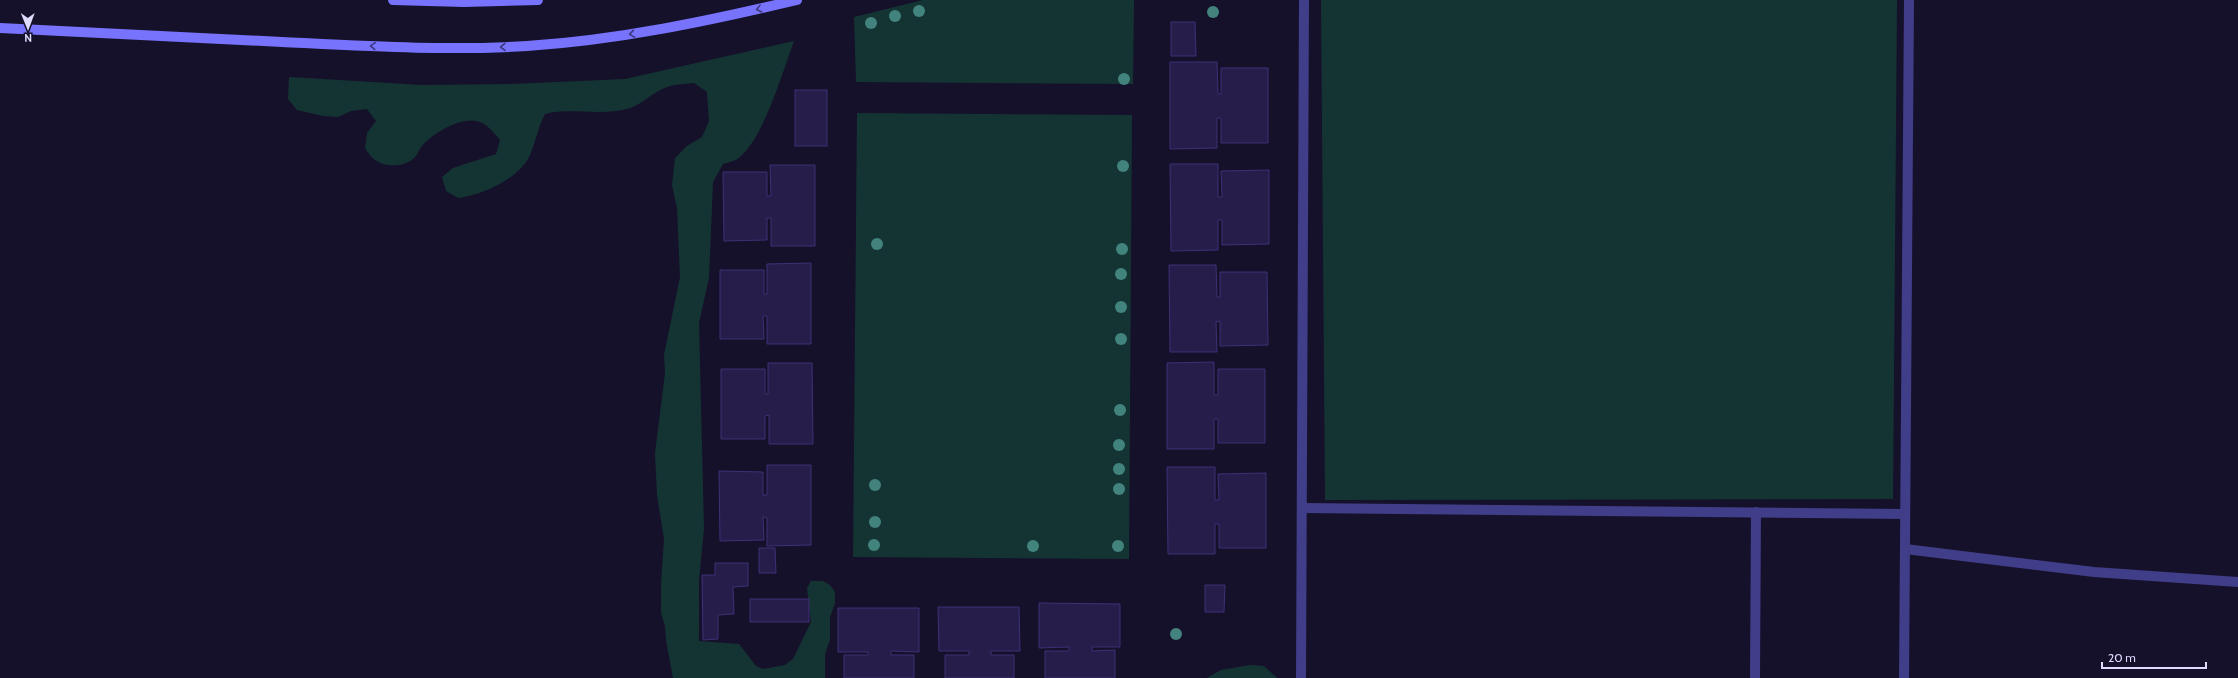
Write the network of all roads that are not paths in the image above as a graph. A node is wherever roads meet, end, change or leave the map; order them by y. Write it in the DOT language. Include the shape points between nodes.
graph roads {
  1 [pos="393,0"];
  2 [pos="538,0"];
  3 [pos="797,0"];
  4 [pos="1304,0"];
  5 [pos="1910,0"];
  6 [pos="0,28"];
  7 [pos="1302,508"];
  8 [pos="1756,512"];
  9 [pos="1905,514"];
  10 [pos="1905,549"];
  11 [pos="2238,582"];
  12 [pos="1300,678"];
  13 [pos="1755,678"];
  14 [pos="1904,678"];
  1 -- 2 [label="street"];
  3 -- 6 [label="street, one-way" via="677,27 603,39 512,46 385,47"];
  4 -- 7 [label="street"];
  5 -- 9 [label="street"];
  7 -- 8 [label="street"];
  7 -- 12 [label="street"];
  8 -- 9 [label="street"];
  8 -- 13 [label="street"];
  9 -- 10 [label="street"];
  10 -- 11 [label="street" via="2094,572"];
  10 -- 14 [label="street"];
}
